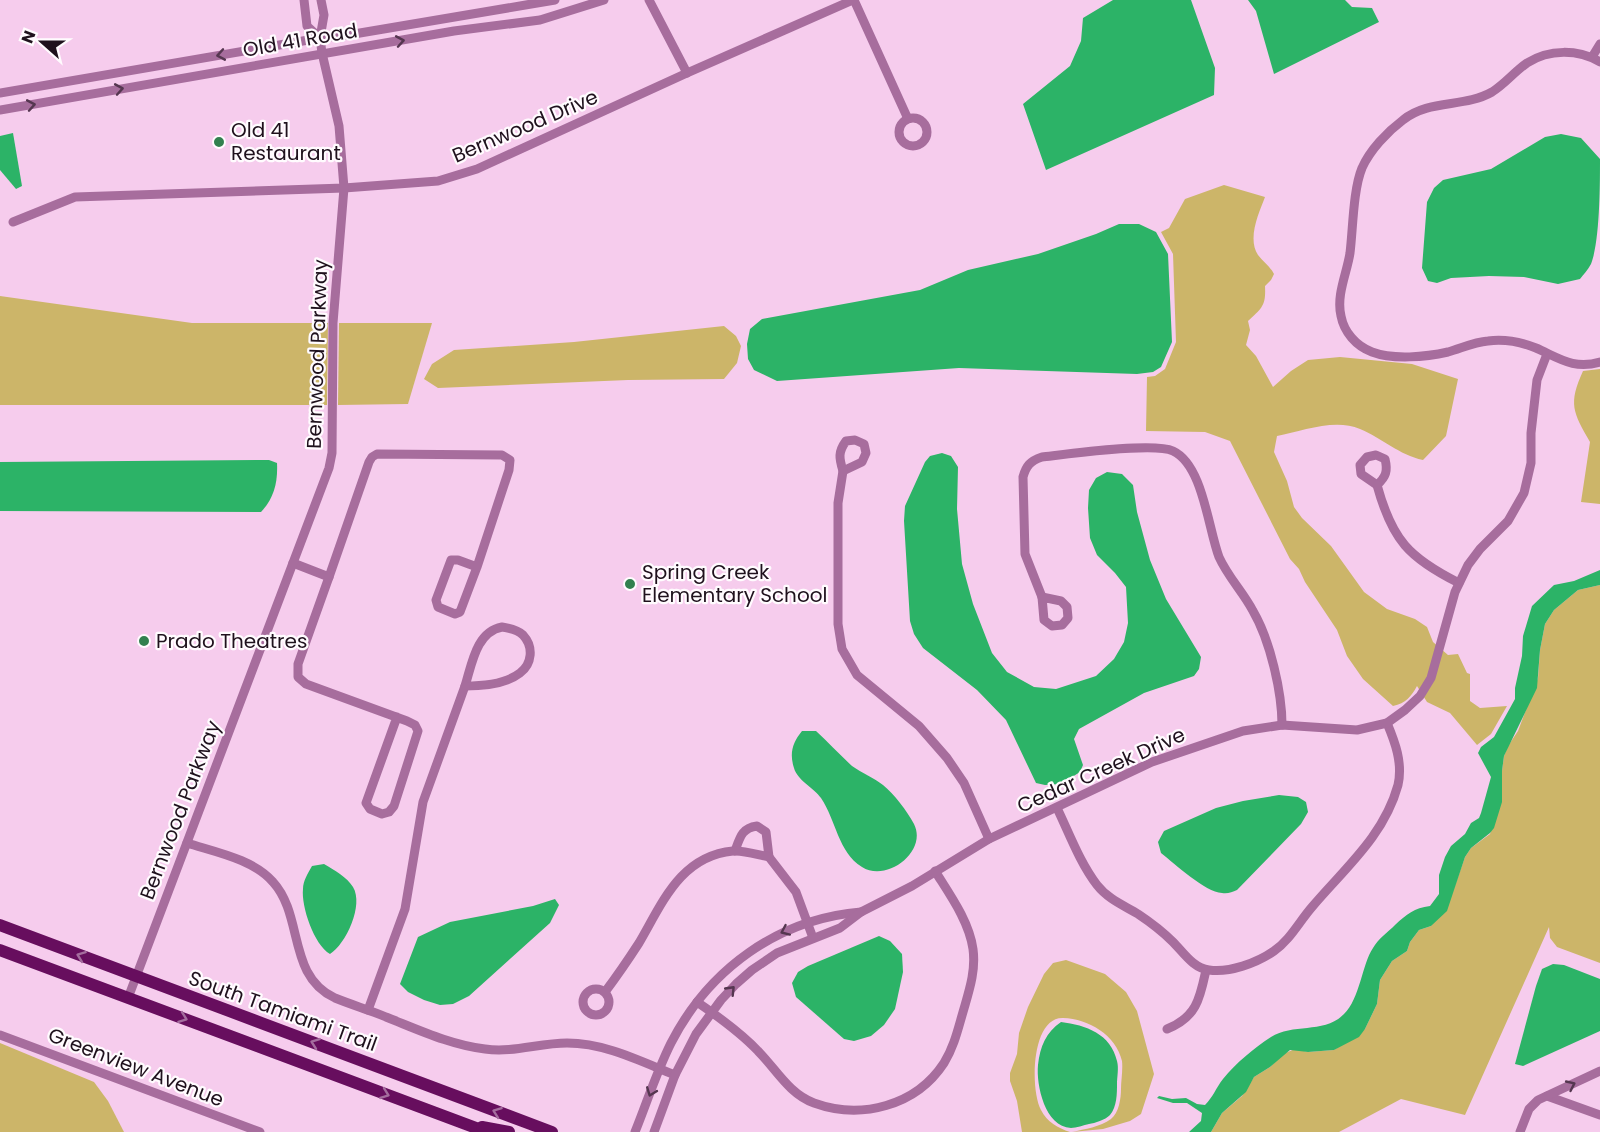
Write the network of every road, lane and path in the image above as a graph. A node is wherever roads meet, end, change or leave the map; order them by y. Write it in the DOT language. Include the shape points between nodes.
graph roads {
  1 [pos="304,0"];
  2 [pos="321,0"];
  3 [pos="555,0"];
  4 [pos="604,0"];
  5 [pos="649,0"];
  6 [pos="853,0"];
  7 [pos="320,38"];
  8 [pos="1600,44"];
  9 [pos="322,53"];
  10 [pos="1596,60"];
  11 [pos="687,73"];
  12 [pos="0,93"];
  13 [pos="0,110"];
  14 [pos="908,119"];
  15 [pos="344,188"];
  16 [pos="14,222"];
  17 [pos="1546,354"];
  18 [pos="1600,362"];
  19 [pos="843,471"];
  20 [pos="1377,485"];
  21 [pos="293,563"];
  22 [pos="477,567"];
  23 [pos="329,577"];
  24 [pos="1459,583"];
  25 [pos="1042,597"];
  26 [pos="465,686"];
  27 [pos="397,717"];
  28 [pos="1387,723"];
  29 [pos="1282,726"];
  30 [pos="1057,808"];
  31 [pos="989,839"];
  32 [pos="187,843"];
  33 [pos="735,851"];
  34 [pos="769,857"];
  35 [pos="935,871"];
  36 [pos="861,912"];
  37 [pos="808,922"];
  38 [pos="0,925"];
  39 [pos="813,938"];
  40 [pos="0,950"];
  41 [pos="1206,970"];
  42 [pos="136,977"];
  43 [pos="605,993"];
  44 [pos="128,998"];
  45 [pos="697,1002"];
  46 [pos="369,1010"];
  47 [pos="711,1012"];
  48 [pos="1167,1029"];
  49 [pos="0,1035"];
  50 [pos="660,1069"];
  51 [pos="1600,1071"];
  52 [pos="675,1075"];
  53 [pos="1547,1096"];
  54 [pos="1600,1115"];
  55 [pos="1524,1122"];
  56 [pos="463,1123"];
  57 [pos="260,1132"];
  58 [pos="487,1132"];
  59 [pos="509,1132"];
  60 [pos="552,1132"];
  61 [pos="635,1132"];
  62 [pos="654,1132"];
  63 [pos="1520,1132"];
  64 [pos="1529,1132"];
  1 -- 7 [label="street" via="307,26"];
  2 -- 7 [label="street" via="324,15"];
  3 -- 7 [label="street, Old 41 Road"];
  9 -- 4 [label="street, Old 41 Road, one-way" via="540,20"];
  5 -- 11 [label="street"];
  6 -- 11 [label="street, Bernwood Drive"];
  6 -- 14 [label="street"];
  7 -- 9 [label="street, Bernwood Parkway"];
  7 -- 12 [label="street, Old 41 Road, one-way"];
  8 -- 10 [label="street"];
  13 -- 9 [label="street, Old 41 Road, one-way"];
  9 -- 15 [label="street, Bernwood Parkway" via="339,126"];
  10 -- 17 [label="street" via="1573,52 1545,55 1479,98 1420,110 1395,127 1374,150 1359,176 1340,295 1340,315 1348,334 1364,348 1393,356 1436,354 1506,340"];
  11 -- 15 [label="street, Bernwood Drive" via="458,176 438,182"];
  15 -- 16 [label="street, Bernwood Drive" via="75,197"];
  15 -- 21 [label="street, Bernwood Parkway" via="333,323 332,453"];
  17 -- 18 [label="street" via="1571,365"];
  17 -- 24 [label="street, Cedar Creek Drive" via="1536,380 1531,463 1524,493 1515,512 1480,549"];
  19 -- 31 [label="street" via="838,503 838,624 842,648 857,675 919,726 947,758 964,783"];
  20 -- 24 [label="street" via="1386,514 1409,550 1425,565"];
  21 -- 23 [label="street"];
  21 -- 32 [label="street, Bernwood Parkway"];
  22 -- 22 [label="street" via="452,560 436,600 438,607 455,614 460,612"];
  22 -- 23 [label="street" via="509,470 508,458 497,454 379,453 370,459"];
  23 -- 27 [label="street" via="298,664 297,677 306,684"];
  24 -- 28 [label="street, Cedar Creek Drive" via="1426,687 1413,704"];
  25 -- 29 [label="street" via="1023,544 1023,477 1032,460 1153,447 1172,450 1193,470 1220,559 1263,632 1281,700"];
  26 -- 26 [label="street" via="479,645 491,629 513,629 523,635 531,656 519,674 482,686"];
  26 -- 46 [label="street" via="423,802 405,909"];
  27 -- 27 [label="street" via="415,725 418,734 394,806 382,814 368,808 367,800"];
  28 -- 29 [label="street, Cedar Creek Drive" via="1347,730"];
  28 -- 41 [label="street" via="1398,750 1398,784 1364,851 1274,951 1235,967"];
  29 -- 30 [label="street, Cedar Creek Drive" via="1232,733 1152,762"];
  30 -- 31 [label="street, Cedar Creek Drive"];
  30 -- 41 [label="street" via="1098,886 1157,928 1192,962"];
  31 -- 35 [label="street, Cedar Creek Drive"];
  32 -- 42 [label="street, Bernwood Parkway"];
  32 -- 46 [label="street" via="242,862 268,877 280,893 308,975 334,998"];
  33 -- 34 [label="street"];
  33 -- 34 [label="street" via="741,834 748,827 757,826 766,832"];
  33 -- 43 [label="street" via="698,862 681,876"];
  34 -- 37 [label="street" via="796,892"];
  35 -- 36 [label="street, Cedar Creek Drive"];
  35 -- 47 [label="street" via="968,928 973,973 948,1056 936,1073 904,1099 862,1111 805,1099 757,1050"];
  36 -- 37 [label="street, Cedar Creek Drive"];
  36 -- 39 [label="street, Cedar Creek Drive" via="840,928"];
  37 -- 39 [label="street"];
  37 -- 45 [label="street, Cedar Creek Drive, one-way" via="748,952"];
  42 -- 38 [label="main road, South Tamiami Trail, one-way"];
  47 -- 39 [label="street, Cedar Creek Drive, one-way" via="752,970 777,953"];
  40 -- 44 [label="main road, South Tamiami Trail"];
  41 -- 48 [label="street" via="1200,1001 1178,1024"];
  42 -- 44 [label="street, Bernwood Parkway"];
  60 -- 42 [label="main road, South Tamiami Trail, one-way"];
  44 -- 56 [label="main road, South Tamiami Trail, one-way"];
  45 -- 47 [label="street"];
  45 -- 50 [label="street, Cedar Creek Drive"];
  46 -- 50 [label="street" via="468,1046 501,1050 586,1044"];
  47 -- 52 [label="street, Cedar Creek Drive" via="688,1046"];
  49 -- 57 [label="street, Greenview Avenue"];
  50 -- 52 [label="street"];
  50 -- 61 [label="street, Cedar Creek Drive, one-way"];
  53 -- 51 [label="street, one-way"];
  52 -- 62 [label="street, Cedar Creek Drive"];
  53 -- 54 [label="street"];
  53 -- 55 [label="street" via="1534,1103"];
  55 -- 63 [label="street"];
  55 -- 64 [label="street"];
  56 -- 58 [label="main road, South Tamiami Trail"];
  56 -- 59 [label="main road"];
}
